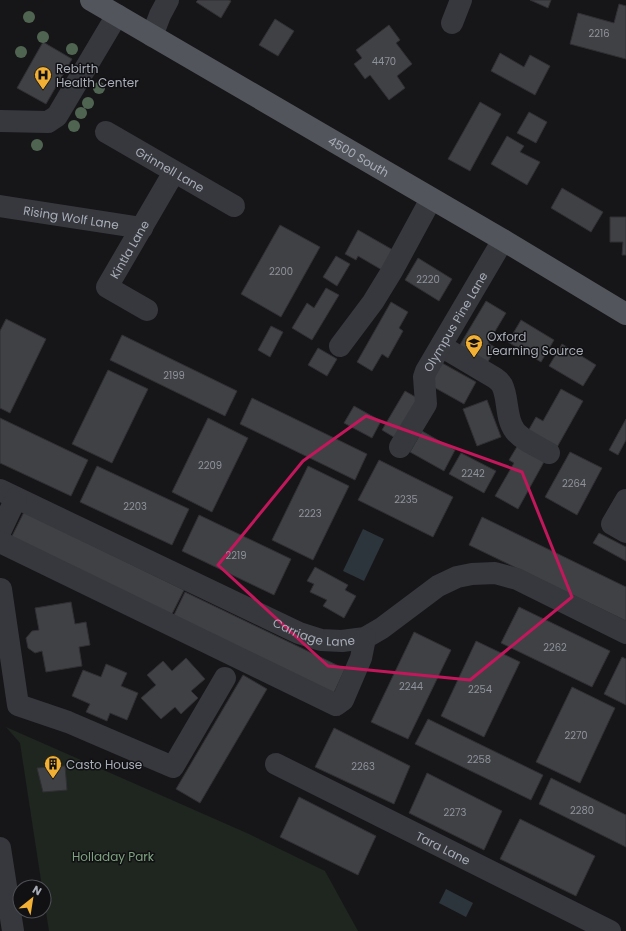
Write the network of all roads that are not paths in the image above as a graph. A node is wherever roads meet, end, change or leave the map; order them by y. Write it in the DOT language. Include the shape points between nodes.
graph roads {
  1 [pos="91,0"];
  2 [pos="168,0"];
  3 [pos="461,0"];
  4 [pos="117,15"];
  5 [pos="452,23"];
  6 [pos="152,36"];
  7 [pos="0,121"];
  8 [pos="106,132"];
  9 [pos="174,172"];
  10 [pos="431,199"];
  11 [pos="0,206"];
  12 [pos="234,206"];
  13 [pos="142,228"];
  14 [pos="503,240"];
  15 [pos="147,310"];
  16 [pos="626,314"];
  17 [pos="340,346"];
  18 [pos="441,346"];
  19 [pos="400,447"];
  20 [pos="549,453"];
  21 [pos="8,494"];
  22 [pos="626,500"];
  23 [pos="0,532"];
  24 [pos="626,532"];
  25 [pos="0,542"];
  26 [pos="0,589"];
  27 [pos="626,633"];
  28 [pos="365,638"];
  29 [pos="225,678"];
  30 [pos="9,707"];
  31 [pos="276,764"];
  32 [pos="0,848"];
  33 [pos="3,884"];
  34 [pos="11,930"];
  35 [pos="610,931"];
  1 -- 4 [label="main road, 4500 South"];
  2 -- 6 [label="street"];
  3 -- 5 [label="street"];
  4 -- 6 [label="main road, 4500 South"];
  4 -- 7 [label="street" via="57,116 48,122"];
  6 -- 10 [label="main road, 4500 South"];
  8 -- 9 [label="street, Grinnell Lane"];
  9 -- 12 [label="street, Grinnell Lane"];
  9 -- 13 [label="street, Kintla Lane"];
  10 -- 14 [label="main road, 4500 South"];
  10 -- 17 [label="street" via="374,302"];
  11 -- 13 [label="street, Rising Wolf Lane"];
  13 -- 15 [label="street, Kintla Lane" via="107,288"];
  14 -- 16 [label="main road, 4500 South"];
  14 -- 18 [label="street, Olympus Pine Lane"];
  18 -- 19 [label="street, Olympus Pine Lane" via="424,377 426,404"];
  18 -- 20 [label="street" via="495,378 504,390 510,421 518,435"];
  21 -- 23 [label="street"];
  21 -- 28 [label="street, Carriage Lane" via="298,633 321,640"];
  22 -- 24 [label="street" via="612,524"];
  25 -- 28 [label="street" via="336,705 343,700 361,658"];
  26 -- 30 [label="street"];
  27 -- 28 [label="street, Carriage Lane" via="517,579 495,573 457,577 438,586"];
  29 -- 30 [label="street" via="173,767 68,722"];
  31 -- 35 [label="street, Tara Lane"];
  32 -- 33 [label="street"];
  33 -- 34 [label="street"];
}
